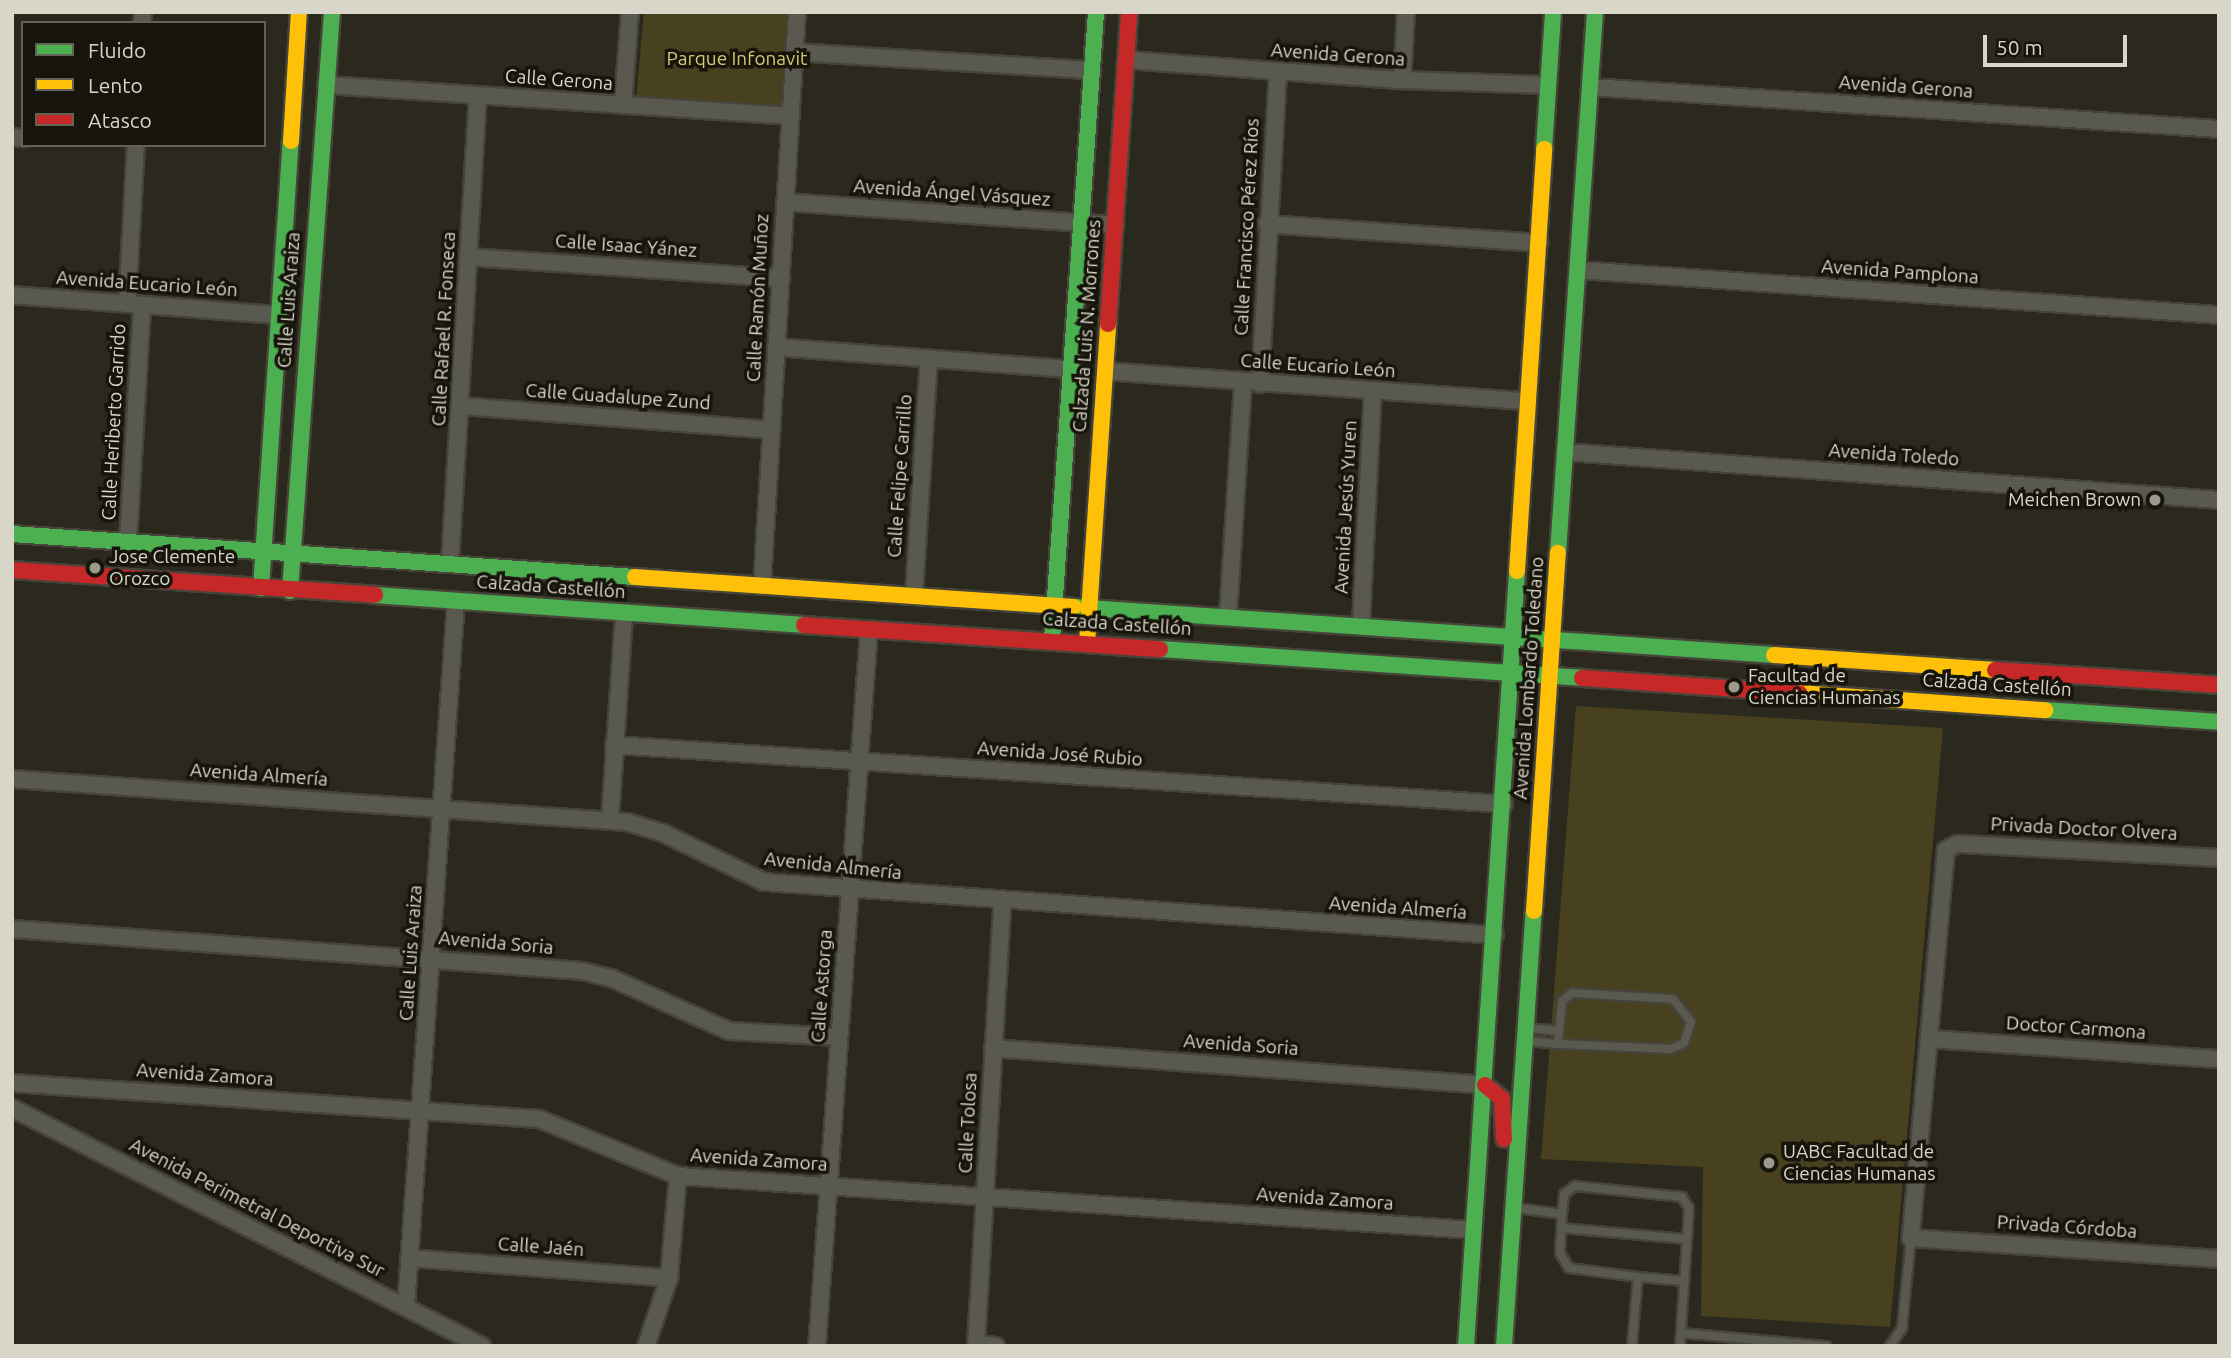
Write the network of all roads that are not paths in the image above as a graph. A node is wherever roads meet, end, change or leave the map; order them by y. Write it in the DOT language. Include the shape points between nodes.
graph roads {
  1 [pos="299,12"];
  2 [pos="332,12"];
  3 [pos="630,12"];
  4 [pos="797,12"];
  5 [pos="1096,12"];
  6 [pos="1129,12"];
  7 [pos="1406,12"];
  8 [pos="1553,12"];
  9 [pos="1595,12"];
  10 [pos="794,52"];
  11 [pos="1127,60"];
  12 [pos="1091,70"];
  13 [pos="1278,72"];
  14 [pos="1402,80"];
  15 [pos="326,85"];
  16 [pos="1547,85"];
  17 [pos="1591,87"];
  18 [pos="478,96"];
  19 [pos="623,105"];
  20 [pos="789,116"];
  21 [pos="2219,129"];
  22 [pos="131,147"];
  23 [pos="785,202"];
  24 [pos="1081,222"];
  25 [pos="1267,224"];
  26 [pos="1115,225"];
  27 [pos="284,236"];
  28 [pos="314,238"];
  29 [pos="1539,243"];
  30 [pos="469,257"];
  31 [pos="1578,270"];
  32 [pos="781,278"];
  33 [pos="12,295"];
  34 [pos="134,304"];
  35 [pos="279,315"];
  36 [pos="2219,316"];
  37 [pos="776,347"];
  38 [pos="929,359"];
  39 [pos="1072,369"];
  40 [pos="1105,371"];
  41 [pos="1251,383"];
  42 [pos="1373,391"];
  43 [pos="1528,401"];
  44 [pos="461,406"];
  45 [pos="771,430"];
  46 [pos="1566,452"];
  47 [pos="2219,500"];
  48 [pos="12,534"];
  49 [pos="128,542"];
  50 [pos="263,552"];
  51 [pos="292,555"];
  52 [pos="450,564"];
  53 [pos="12,570"];
  54 [pos="762,586"];
  55 [pos="261,588"];
  56 [pos="289,591"];
  57 [pos="914,595"];
  58 [pos="456,602"];
  59 [pos="1054,604"];
  60 [pos="1089,607"];
  61 [pos="624,613"];
  62 [pos="1228,615"];
  63 [pos="1361,624"];
  64 [pos="869,629"];
  65 [pos="1513,635"];
  66 [pos="1552,638"];
  67 [pos="1052,640"];
  68 [pos="1087,643"];
  69 [pos="1510,672"];
  70 [pos="1550,675"];
  71 [pos="2219,685"];
  72 [pos="2219,722"];
  73 [pos="614,745"];
  74 [pos="861,762"];
  75 [pos="12,779"];
  76 [pos="1504,804"];
  77 [pos="442,808"];
  78 [pos="610,820"];
  79 [pos="2219,858"];
  80 [pos="850,891"];
  81 [pos="1002,902"];
  82 [pos="12,929"];
  83 [pos="1496,935"];
  84 [pos="432,958"];
  85 [pos="1559,1031"];
  86 [pos="1525,1034"];
  87 [pos="839,1037"];
  88 [pos="1931,1039"];
  89 [pos="1558,1044"];
  90 [pos="993,1048"];
  91 [pos="2219,1059"];
  92 [pos="12,1083"];
  93 [pos="1485,1085"];
  94 [pos="12,1108"];
  95 [pos="420,1110"];
  96 [pos="678,1176"];
  97 [pos="829,1186"];
  98 [pos="985,1197"];
  99 [pos="1514,1208"];
  100 [pos="1562,1214"];
  101 [pos="1561,1228"];
  102 [pos="1472,1230"];
  103 [pos="1911,1238"];
  104 [pos="1687,1239"];
  105 [pos="409,1258"];
  106 [pos="2219,1259"];
  107 [pos="669,1278"];
  108 [pos="1638,1278"];
  109 [pos="1684,1281"];
  110 [pos="406,1306"];
  111 [pos="1468,1315"];
  112 [pos="1681,1333"];
  113 [pos="976,1345"];
  114 [pos="482,1346"];
  115 [pos="646,1346"];
  116 [pos="817,1346"];
  117 [pos="996,1346"];
  118 [pos="1466,1346"];
  119 [pos="1473,1346"];
  120 [pos="1504,1346"];
  121 [pos="1632,1346"];
  122 [pos="1680,1346"];
  123 [pos="1826,1346"];
  124 [pos="1890,1346"];
  1 -- 27 [label="main road, Calle Luis Araiza"];
  2 -- 15 [label="main road, Calle Luis Araiza"];
  3 -- 19 [label="street"];
  4 -- 10 [label="street, Calle Ramón Muñoz"];
  5 -- 12 [label="main road, Calzada Luis N. Morrones"];
  6 -- 11 [label="main road, Calzada Luis N. Morrones"];
  7 -- 14 [label="street"];
  8 -- 16 [label="main road, Avenida Lombardo Toledano"];
  9 -- 17 [label="main road, Avenida Lombardo Toledano"];
  10 -- 12 [label="street"];
  10 -- 20 [label="street, Calle Ramón Muñoz"];
  11 -- 13 [label="street, Avenida Gerona"];
  11 -- 26 [label="main road, Calzada Luis N. Morrones"];
  12 -- 24 [label="main road, Calzada Luis N. Morrones"];
  13 -- 14 [label="street, Avenida Gerona"];
  13 -- 25 [label="street, Calle Francisco Pérez Ríos"];
  14 -- 16 [label="street, Avenida Gerona"];
  15 -- 18 [label="street, Calle Gerona"];
  15 -- 28 [label="main road, Calle Luis Araiza"];
  16 -- 29 [label="main road, Avenida Lombardo Toledano"];
  17 -- 21 [label="street, Avenida Gerona"];
  17 -- 31 [label="main road, Avenida Lombardo Toledano"];
  18 -- 19 [label="street, Calle Gerona"];
  18 -- 30 [label="street, Calle Rafael R. Fonseca"];
  19 -- 20 [label="street, Calle Gerona"];
  20 -- 23 [label="street, Calle Ramón Muñoz"];
  22 -- 34 [label="street, Calle Heriberto Garrido"];
  23 -- 24 [label="street, Avenida Ángel Vásquez"];
  23 -- 32 [label="street, Calle Ramón Muñoz"];
  24 -- 26 [label="street, Avenida Ángel Vásquez"];
  24 -- 39 [label="main road, Calzada Luis N. Morrones"];
  25 -- 29 [label="street"];
  25 -- 41 [label="street, Calle Francisco Pérez Ríos"];
  26 -- 40 [label="main road, Calzada Luis N. Morrones"];
  27 -- 28 [label="main road"];
  27 -- 35 [label="main road, Calle Luis Araiza"];
  28 -- 51 [label="main road, Calle Luis Araiza"];
  29 -- 43 [label="main road, Avenida Lombardo Toledano"];
  30 -- 32 [label="street, Calle Isaac Yánez"];
  30 -- 44 [label="street, Calle Rafael R. Fonseca"];
  31 -- 36 [label="street, Avenida Pamplona"];
  31 -- 46 [label="main road, Avenida Lombardo Toledano"];
  32 -- 37 [label="street, Calle Ramón Muñoz"];
  33 -- 34 [label="street, Avenida Eucario León"];
  34 -- 35 [label="street, Avenida Eucario León"];
  34 -- 49 [label="street, Calle Heriberto Garrido"];
  35 -- 50 [label="main road, Calle Luis Araiza"];
  37 -- 38 [label="street"];
  37 -- 45 [label="street, Calle Ramón Muñoz"];
  38 -- 39 [label="street"];
  38 -- 57 [label="street, Calle Felipe Carrillo"];
  39 -- 59 [label="main road, Calzada Luis N. Morrones"];
  40 -- 41 [label="street, Calle Eucario León"];
  40 -- 60 [label="main road, Calzada Luis N. Morrones"];
  41 -- 42 [label="street, Calle Eucario León"];
  41 -- 62 [label="street, Calle Francisco Pérez Ríos"];
  42 -- 43 [label="street, Calle Eucario León"];
  42 -- 63 [label="street, Avenida Jesús Yuren"];
  43 -- 65 [label="main road, Avenida Lombardo Toledano"];
  44 -- 45 [label="street, Calle Guadalupe Zund"];
  44 -- 52 [label="street, Calle Rafael R. Fonseca"];
  45 -- 54 [label="street, Calle Ramón Muñoz"];
  46 -- 47 [label="street, Avenida Toledo"];
  46 -- 66 [label="main road, Avenida Lombardo Toledano"];
  48 -- 49 [label="main road, Calzada Castellón"];
  49 -- 50 [label="main road, Calzada Castellón"];
  50 -- 51 [label="main road, Calzada Castellón"];
  50 -- 55 [label="main road, Calle Luis Araiza"];
  51 -- 52 [label="main road, Calzada Castellón"];
  51 -- 56 [label="main road, Calle Luis Araiza"];
  52 -- 54 [label="main road, Calzada Castellón"];
  53 -- 55 [label="main road, Calzada Castellón"];
  54 -- 57 [label="main road, Calzada Castellón"];
  55 -- 56 [label="main road, Calzada Castellón"];
  56 -- 58 [label="main road, Calzada Castellón"];
  57 -- 59 [label="main road, Calzada Castellón"];
  58 -- 61 [label="main road, Calzada Castellón"];
  58 -- 77 [label="street, Calle Luis Araiza"];
  59 -- 60 [label="main road, Calzada Castellón"];
  59 -- 67 [label="main road, Calzada Luis N. Morrones"];
  60 -- 62 [label="main road, Calzada Castellón"];
  60 -- 68 [label="main road, Calzada Luis N. Morrones"];
  61 -- 64 [label="main road, Calzada Castellón"];
  61 -- 73 [label="street"];
  62 -- 63 [label="main road, Calzada Castellón"];
  63 -- 65 [label="main road, Calzada Castellón"];
  64 -- 67 [label="main road, Calzada Castellón"];
  64 -- 74 [label="street, Calle Astorga"];
  65 -- 66 [label="main road, Calzada Castellón"];
  65 -- 69 [label="main road, Avenida Lombardo Toledano"];
  66 -- 70 [label="main road, Avenida Lombardo Toledano"];
  66 -- 71 [label="main road, Calzada Castellón"];
  67 -- 68 [label="main road, Calzada Castellón"];
  68 -- 69 [label="main road, Calzada Castellón"];
  69 -- 70 [label="main road, Calzada Castellón"];
  69 -- 76 [label="main road, Avenida Lombardo Toledano"];
  70 -- 72 [label="main road, Calzada Castellón"];
  70 -- 86 [label="main road, Avenida Lombardo Toledano"];
  73 -- 74 [label="street, Avenida José Rubio"];
  73 -- 78 [label="street"];
  74 -- 76 [label="street, Avenida José Rubio"];
  74 -- 80 [label="street, Calle Astorga"];
  75 -- 77 [label="street, Avenida Almería"];
  76 -- 83 [label="main road, Avenida Lombardo Toledano"];
  77 -- 78 [label="street, Avenida Almería"];
  77 -- 84 [label="street, Calle Luis Araiza"];
  78 -- 80 [label="street, Avenida Almería" via="663,833 751,879"];
  79 -- 88 [label="street, Privada Doctor Olvera" via="1948,847"];
  80 -- 81 [label="street, Avenida Almería"];
  80 -- 87 [label="street, Calle Astorga"];
  81 -- 83 [label="street, Avenida Almería"];
  81 -- 90 [label="street, Calle Tolosa"];
  82 -- 84 [label="street, Avenida Soria"];
  83 -- 86 [label="main road" via="1502,963 1502,1025"];
  83 -- 93 [label="main road, Avenida Lombardo Toledano"];
  84 -- 87 [label="street, Avenida Soria" via="590,973 729,1031"];
  84 -- 95 [label="street, Calle Luis Araiza"];
  85 -- 86 [label="lane"];
  85 -- 89 [label="lane"];
  85 -- 89 [label="lane" via="1562,1001 1576,992 1673,999 1691,1022 1684,1043 1671,1049"];
  86 -- 89 [label="lane"];
  86 -- 99 [label="main road, Avenida Lombardo Toledano"];
  87 -- 97 [label="street, Calle Astorga"];
  88 -- 91 [label="street, Doctor Carmona"];
  88 -- 103 [label="street"];
  90 -- 93 [label="street, Avenida Soria"];
  90 -- 98 [label="street, Calle Tolosa"];
  92 -- 95 [label="street, Avenida Zamora"];
  93 -- 99 [label="main road" via="1498,1093 1504,1107 1505,1177"];
  93 -- 102 [label="main road, Avenida Lombardo Toledano"];
  94 -- 110 [label="street, Avenida Perimetral Deportiva Sur"];
  95 -- 96 [label="street, Avenida Zamora" via="560,1123"];
  95 -- 105 [label="street, Calle Luis Araiza"];
  96 -- 97 [label="street, Avenida Zamora"];
  96 -- 107 [label="street"];
  97 -- 98 [label="street, Avenida Zamora"];
  97 -- 116 [label="street, Calle Astorga"];
  98 -- 102 [label="street, Avenida Zamora"];
  98 -- 113 [label="street, Calle Tolosa"];
  99 -- 100 [label="lane"];
  99 -- 120 [label="main road, Avenida Lombardo Toledano"];
  100 -- 101 [label="lane"];
  100 -- 104 [label="lane" via="1564,1194 1575,1186 1670,1193 1688,1203"];
  101 -- 104 [label="lane"];
  101 -- 108 [label="lane" via="1560,1253 1569,1268"];
  102 -- 111 [label="main road, Avenida Lombardo Toledano"];
  103 -- 106 [label="street, Privada Córdoba"];
  103 -- 124 [label="lane" via="1902,1328"];
  104 -- 109 [label="lane"];
  105 -- 107 [label="street, Calle Jaén"];
  105 -- 110 [label="street, Calle Luis Araiza"];
  107 -- 115 [label="street"];
  108 -- 109 [label="lane"];
  108 -- 121 [label="lane"];
  109 -- 112 [label="lane"];
  110 -- 114 [label="street, Avenida Perimetral Deportiva Sur"];
  111 -- 118 [label="main road, Avenida Lombardo Toledano"];
  111 -- 119 [label="main road"];
  112 -- 122 [label="lane"];
  112 -- 123 [label="lane"];
  113 -- 117 [label="street"];
}
